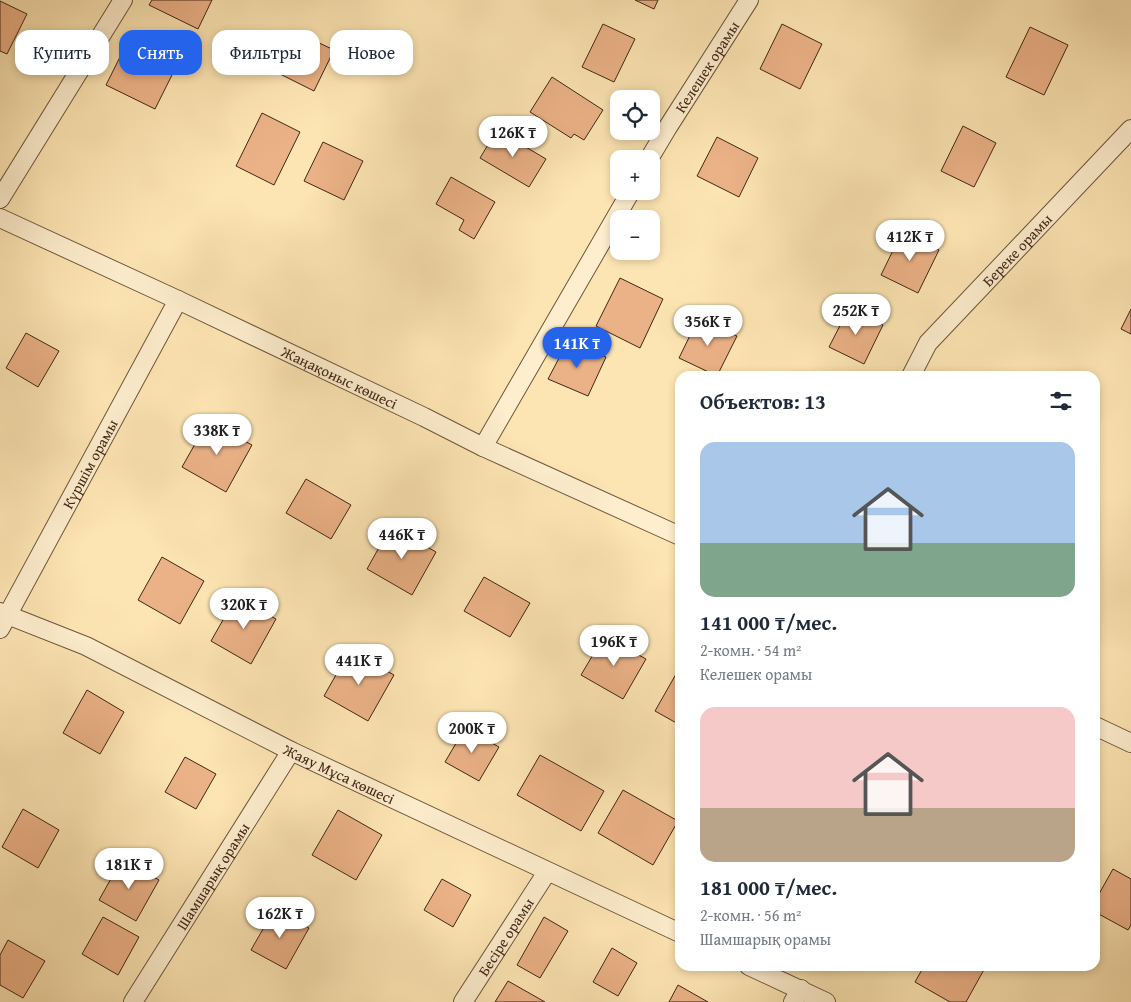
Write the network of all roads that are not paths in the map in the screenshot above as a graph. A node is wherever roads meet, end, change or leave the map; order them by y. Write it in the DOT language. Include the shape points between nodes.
graph roads {
  1 [pos="123,0"];
  2 [pos="749,0"];
  3 [pos="1131,129"];
  4 [pos="654,150"];
  5 [pos="0,199"];
  6 [pos="626,200"];
  7 [pos="0,218"];
  8 [pos="178,300"];
  9 [pos="914,371"];
  10 [pos="482,447"];
  11 [pos="675,534"];
  12 [pos="3,619"];
  13 [pos="1100,728"];
  14 [pos="1131,743"];
  15 [pos="291,751"];
  16 [pos="547,872"];
  17 [pos="675,931"];
  18 [pos="764,971"];
  19 [pos="797,996"];
  20 [pos="133,1002"];
  21 [pos="463,1002"];
  22 [pos="826,1002"];
  1 -- 5 [label="street"];
  2 -- 4 [label="street, Келешек орамы"];
  3 -- 9 [label="street, Береке орамы" via="928,343"];
  6 -- 10 [label="street"];
  7 -- 8 [label="street, Жаңақоныс көшесі"];
  8 -- 10 [label="street, Жаңақоныс көшесі"];
  8 -- 12 [label="street, Күршім орамы"];
  10 -- 11 [label="street, Жаңақоныс көшесі"];
  12 -- 15 [label="street, Жаяу Мұса көшесі" via="86,646"];
  13 -- 14 [label="street"];
  15 -- 16 [label="street, Жаяу Мұса көшесі"];
  15 -- 20 [label="street, Шамшарық орамы"];
  16 -- 17 [label="street, Жаяу Мұса көшесі"];
  16 -- 21 [label="street, Бесіре орамы"];
  18 -- 19 [label="street"];
  19 -- 22 [label="street"];
}
